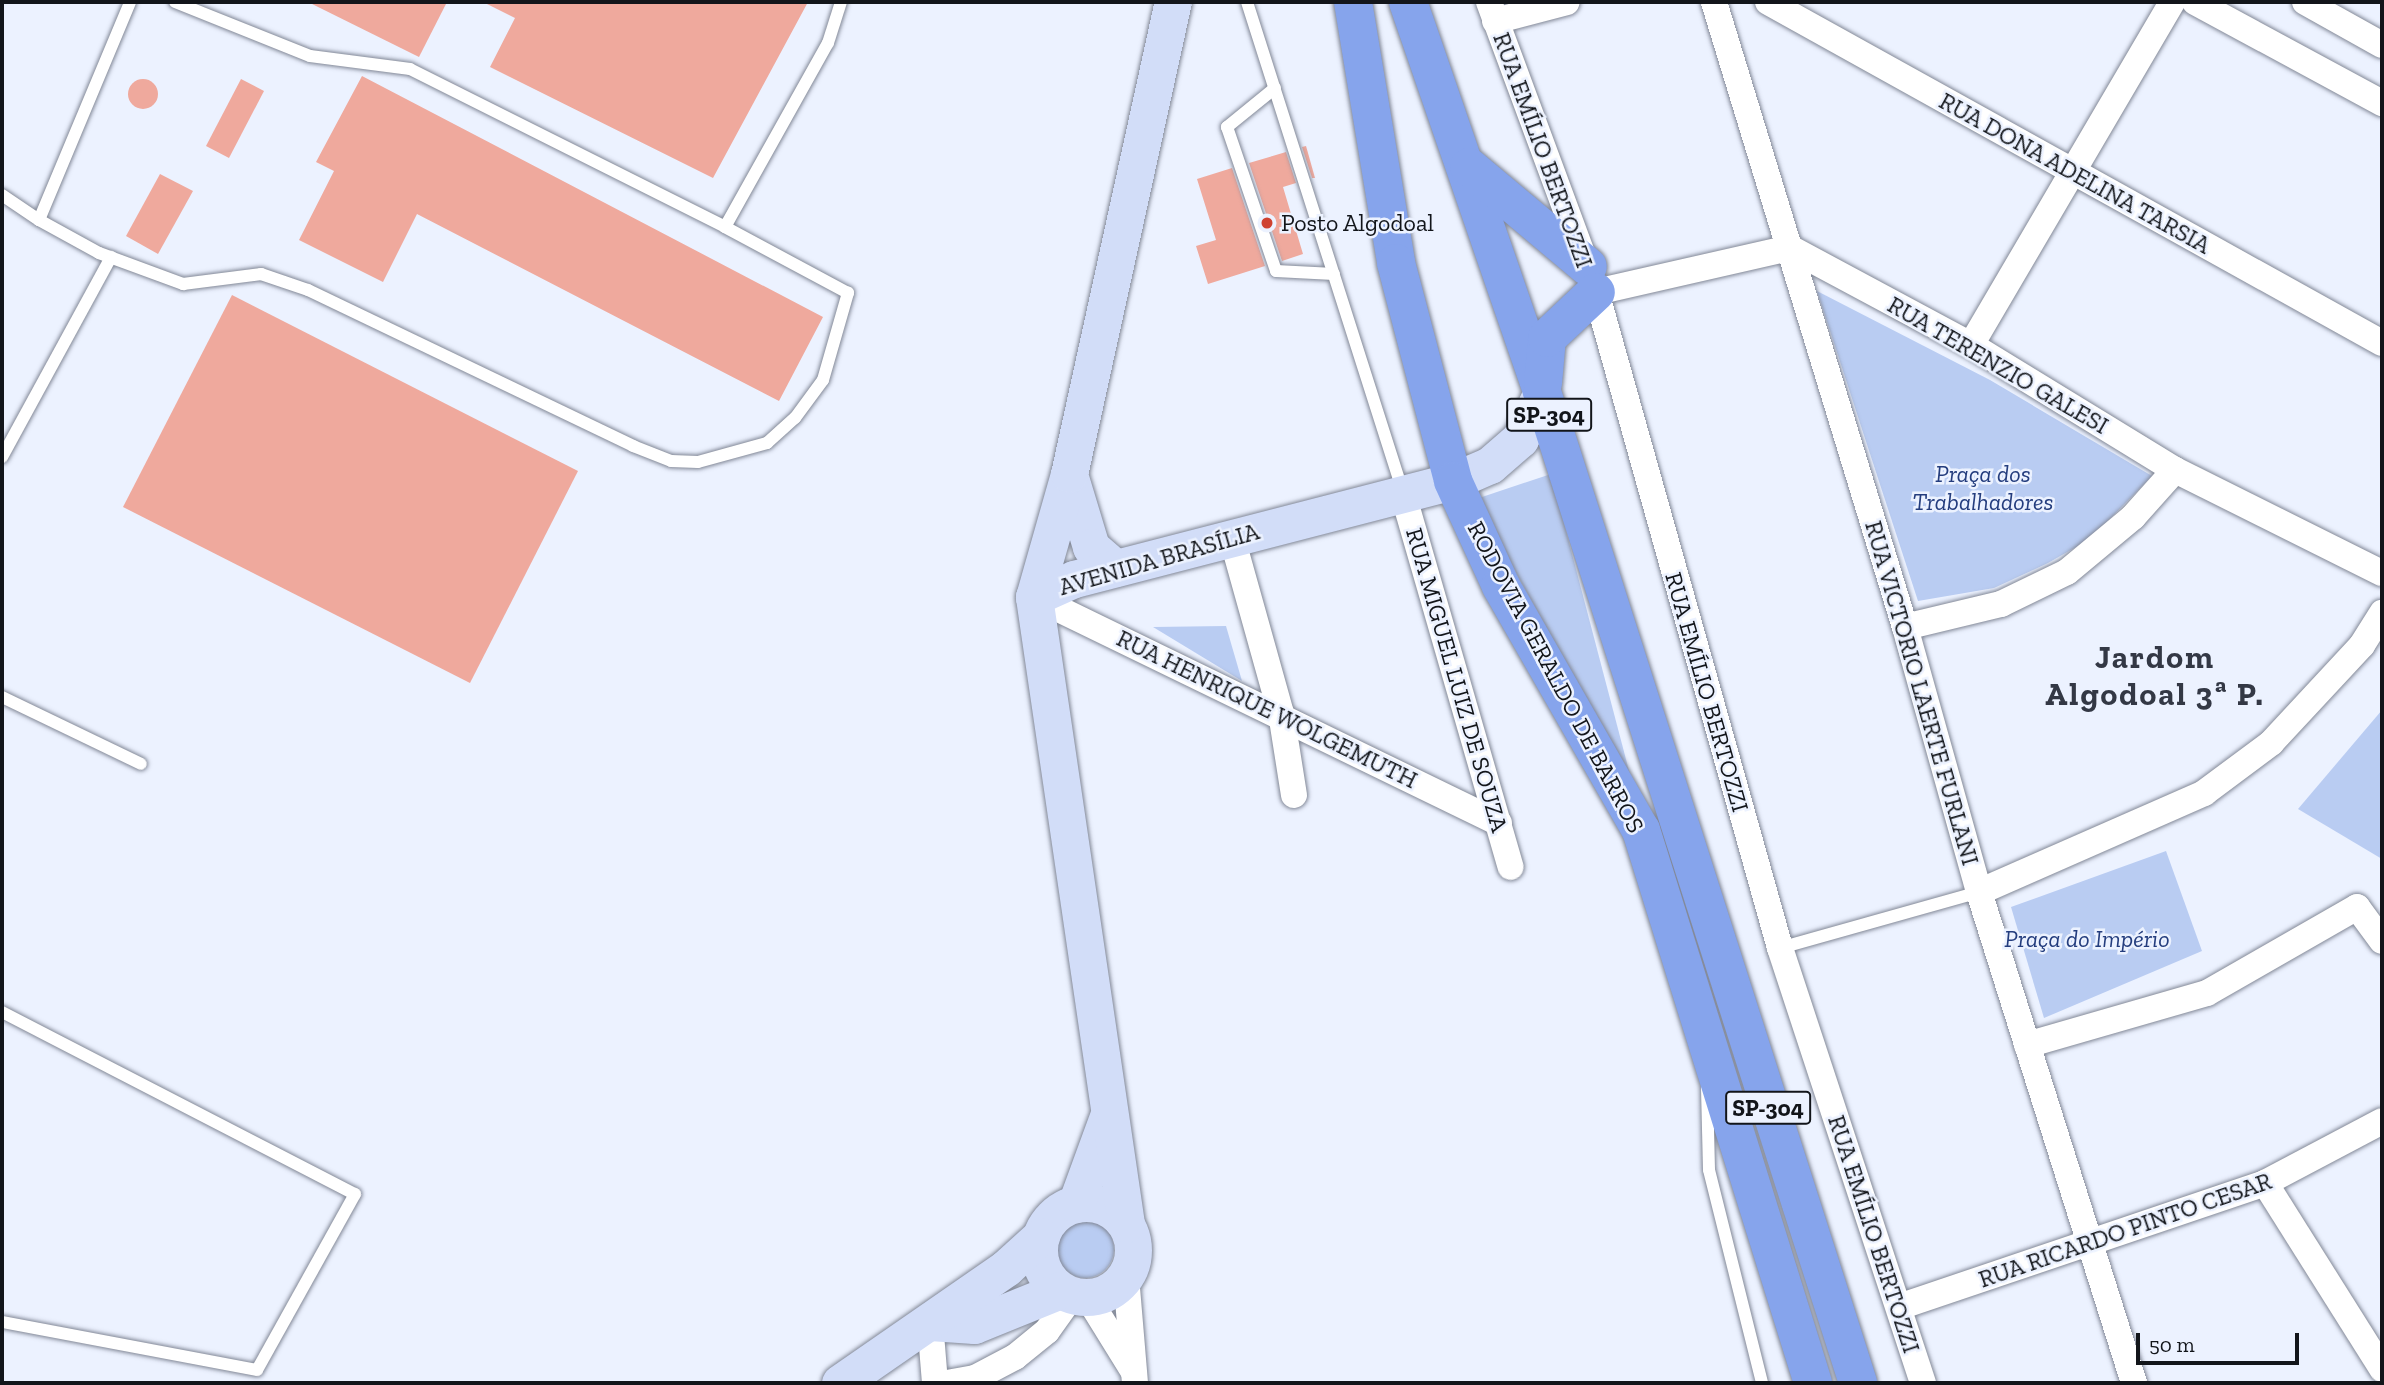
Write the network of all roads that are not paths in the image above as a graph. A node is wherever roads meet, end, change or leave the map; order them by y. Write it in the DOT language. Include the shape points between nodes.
graph roads {
  1 [pos="130,2"];
  2 [pos="175,2"];
  3 [pos="841,2"];
  4 [pos="1173,2"];
  5 [pos="1247,2"];
  6 [pos="1353,2"];
  7 [pos="1402,2"];
  8 [pos="1408,2"];
  9 [pos="1566,2"];
  10 [pos="1714,2"];
  11 [pos="1768,2"];
  12 [pos="2172,2"];
  13 [pos="2195,2"];
  14 [pos="2305,2"];
  15 [pos="1492,12"];
  16 [pos="2382,45"];
  17 [pos="1275,88"];
  18 [pos="1436,93"];
  19 [pos="2382,103"];
  20 [pos="1467,166"];
  21 [pos="2072,173"];
  22 [pos="2,195"];
  23 [pos="39,220"];
  24 [pos="724,227"];
  25 [pos="1790,248"];
  26 [pos="111,257"];
  27 [pos="1334,274"];
  28 [pos="1592,280"];
  29 [pos="2382,343"];
  30 [pos="1971,345"];
  31 [pos="1542,392"];
  32 [pos="2,457"];
  33 [pos="2175,470"];
  34 [pos="1069,474"];
  35 [pos="1453,481"];
  36 [pos="1403,494"];
  37 [pos="1232,538"];
  38 [pos="1115,568"];
  39 [pos="2382,573"];
  40 [pos="1034,597"];
  41 [pos="2382,613"];
  42 [pos="1905,627"];
  43 [pos="2,697"];
  44 [pos="1281,713"];
  45 [pos="141,764"];
  46 [pos="1294,795"];
  47 [pos="1499,823"];
  48 [pos="1511,867"];
  49 [pos="1979,892"];
  50 [pos="2382,941"];
  51 [pos="1780,948"];
  52 [pos="2,1012"];
  53 [pos="2027,1045"];
  54 [pos="1709,1067"];
  55 [pos="1112,1107"];
  56 [pos="2382,1121"];
  57 [pos="2265,1184"];
  58 [pos="1076,1203"];
  59 [pos="1126,1224"];
  60 [pos="1041,1236"];
  61 [pos="2091,1246"];
  62 [pos="1126,1276"];
  63 [pos="1073,1295"];
  64 [pos="1899,1307"];
  65 [pos="2,1322"];
  66 [pos="930,1322"];
  67 [pos="2382,1369"];
  68 [pos="1135,1378"];
  69 [pos="840,1383"];
  70 [pos="934,1383"];
  71 [pos="947,1383"];
  72 [pos="1762,1383"];
  73 [pos="1813,1383"];
  74 [pos="1858,1383"];
  75 [pos="1923,1383"];
  76 [pos="2134,1383"];
  1 -- 23 [label="lane"];
  2 -- 24 [label="lane" via="310,56 410,69"];
  3 -- 24 [label="lane" via="828,43"];
  4 -- 34 [label="main road"];
  5 -- 17 [label="lane"];
  6 -- 35 [label="highway, RODOVIA GERALDO DE BARROS / SP-304" via="1396,263"];
  7 -- 18 [label="highway"];
  8 -- 18 [label="highway, RODOVIA GERALDO DE BARROS / SP-304"];
  9 -- 15 [label="street"];
  10 -- 25 [label="street, RUA VICTORIO LAERTE FURLANI"];
  11 -- 21 [label="street, RUA DONA ADELINA TARSIA"];
  12 -- 21 [label="street"];
  13 -- 19 [label="street"];
  14 -- 16 [label="street"];
  15 -- 28 [label="street, RUA EMÍLIO BERTOZZI"];
  17 -- 27 [label="lane"];
  17 -- 27 [label="lane" via="1227,127 1276,271"];
  18 -- 20 [label="highway, RODOVIA GERALDO DE BARROS / SP-304"];
  20 -- 28 [label="highway"];
  20 -- 31 [label="highway, RODOVIA GERALDO DE BARROS / SP-304"];
  21 -- 29 [label="street, RUA DONA ADELINA TARSIA"];
  21 -- 30 [label="street"];
  22 -- 23 [label="lane"];
  23 -- 26 [label="lane"];
  24 -- 26 [label="lane" via="848,293 823,380 795,418 767,443 698,462 671,461 634,446 285,282 261,274 183,284"];
  25 -- 28 [label="street"];
  25 -- 30 [label="street, RUA TERENZIO GALESI"];
  25 -- 42 [label="street, RUA VICTORIO LAERTE FURLANI"];
  26 -- 32 [label="lane"];
  27 -- 36 [label="lane"];
  28 -- 31 [label="highway" via="1547,338"];
  28 -- 51 [label="street, RUA EMÍLIO BERTOZZI"];
  30 -- 33 [label="street, RUA TERENZIO GALESI"];
  31 -- 35 [label="main road, AVENIDA BRASÍLIA" via="1520,439 1490,465"];
  31 -- 74 [label="highway, RODOVIA GERALDO DE BARROS / SP-304"];
  33 -- 39 [label="street, RUA TERENZIO GALESI"];
  33 -- 42 [label="street" via="2125,524 2067,572 2001,604"];
  34 -- 38 [label="main road" via="1091,547"];
  34 -- 40 [label="main road"];
  35 -- 36 [label="main road, AVENIDA BRASÍLIA"];
  35 -- 54 [label="highway, RODOVIA GERALDO DE BARROS / SP-304" via="1502,586 1641,830"];
  36 -- 37 [label="main road, AVENIDA BRASÍLIA"];
  36 -- 47 [label="street, RUA MIGUEL LUIZ DE SOUZA"];
  37 -- 38 [label="main road, AVENIDA BRASÍLIA"];
  37 -- 44 [label="street"];
  38 -- 40 [label="main road, AVENIDA BRASÍLIA"];
  40 -- 44 [label="street, RUA HENRIQUE WOLGEMUTH"];
  40 -- 55 [label="main road, AVENIDA BRASÍLIA"];
  41 -- 49 [label="street" via="2362,645 2271,743 2204,793"];
  42 -- 49 [label="street, RUA VICTORIO LAERTE FURLANI"];
  43 -- 45 [label="lane"];
  44 -- 46 [label="street"];
  44 -- 47 [label="street, RUA HENRIQUE WOLGEMUTH"];
  47 -- 48 [label="street, RUA MIGUEL LUIZ DE SOUZA"];
  49 -- 51 [label="lane"];
  49 -- 53 [label="street, RUA VICTORIO LAERTE FURLANI"];
  50 -- 53 [label="street" via="2357,907 2207,993"];
  51 -- 64 [label="street, RUA EMÍLIO BERTOZZI"];
  52 -- 65 [label="lane" via="355,1194 257,1370"];
  53 -- 61 [label="street, RUA VICTORIO LAERTE FURLANI"];
  54 -- 72 [label="lane" via="1704,1127 1709,1170"];
  54 -- 73 [label="highway, RODOVIA GERALDO DE BARROS / SP-304"];
  55 -- 58 [label="main road, AVENIDA BRASÍLIA"];
  55 -- 59 [label="main road, AVENIDA BRASÍLIA"];
  56 -- 57 [label="street, RUA RICARDO PINTO CESAR"];
  57 -- 61 [label="street, RUA RICARDO PINTO CESAR"];
  57 -- 67 [label="street"];
  58 -- 59 [label="main road" via="1099,1204"];
  58 -- 60 [label="main road" via="1050,1219"];
  59 -- 62 [label="main road" via="1134,1250"];
  60 -- 63 [label="main road" via="1042,1270"];
  60 -- 66 [label="main road"];
  61 -- 64 [label="street, RUA RICARDO PINTO CESAR"];
  61 -- 76 [label="street, RUA VICTORIO LAERTE FURLANI"];
  62 -- 63 [label="main road" via="1110,1292"];
  62 -- 68 [label="street"];
  63 -- 66 [label="main road" via="974,1325"];
  63 -- 68 [label="street"];
  63 -- 71 [label="street" via="1047,1331 1015,1357 975,1378"];
  64 -- 75 [label="street, RUA EMÍLIO BERTOZZI"];
  66 -- 69 [label="main road"];
  66 -- 70 [label="street"];
}
